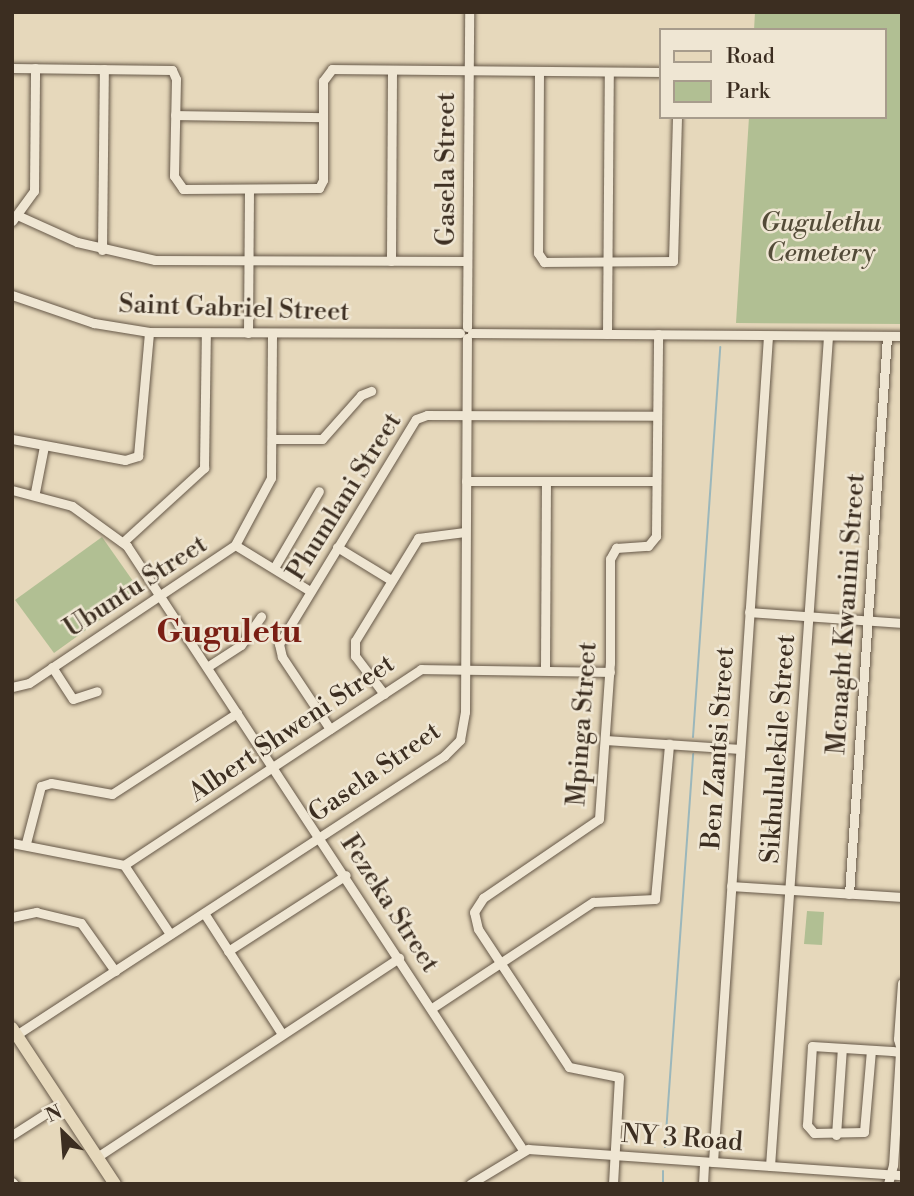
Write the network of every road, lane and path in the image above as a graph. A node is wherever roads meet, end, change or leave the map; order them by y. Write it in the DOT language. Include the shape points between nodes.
graph roads {
  1 [pos="469,12"];
  2 [pos="12,68"];
  3 [pos="34,68"];
  4 [pos="104,69"];
  5 [pos="392,70"];
  6 [pos="468,70"];
  7 [pos="539,71"];
  8 [pos="609,72"];
  9 [pos="659,72"];
  10 [pos="175,115"];
  11 [pos="323,117"];
  12 [pos="677,119"];
  13 [pos="249,189"];
  14 [pos="15,218"];
  15 [pos="102,250"];
  16 [pos="248,261"];
  17 [pos="391,261"];
  18 [pos="467,261"];
  19 [pos="607,262"];
  20 [pos="12,295"];
  21 [pos="149,332"];
  22 [pos="206,333"];
  23 [pos="248,333"];
  24 [pos="466,333"];
  25 [pos="272,334"];
  26 [pos="607,334"];
  27 [pos="658,334"];
  28 [pos="768,336"];
  29 [pos="828,336"];
  30 [pos="887,336"];
  31 [pos="902,336"];
  32 [pos="371,391"];
  33 [pos="466,415"];
  34 [pos="657,416"];
  35 [pos="12,439"];
  36 [pos="272,439"];
  37 [pos="44,446"];
  38 [pos="466,481"];
  39 [pos="655,481"];
  40 [pos="547,482"];
  41 [pos="12,490"];
  42 [pos="319,491"];
  43 [pos="35,492"];
  44 [pos="466,532"];
  45 [pos="123,542"];
  46 [pos="235,545"];
  47 [pos="337,547"];
  48 [pos="274,568"];
  49 [pos="391,580"];
  50 [pos="310,591"];
  51 [pos="161,597"];
  52 [pos="749,612"];
  53 [pos="261,616"];
  54 [pos="809,616"];
  55 [pos="868,620"];
  56 [pos="902,622"];
  57 [pos="52,667"];
  58 [pos="207,667"];
  59 [pos="465,669"];
  60 [pos="545,669"];
  61 [pos="610,672"];
  62 [pos="12,687"];
  63 [pos="97,691"];
  64 [pos="384,694"];
  65 [pos="237,713"];
  66 [pos="330,729"];
  67 [pos="606,740"];
  68 [pos="669,744"];
  69 [pos="740,749"];
  70 [pos="273,767"];
  71 [pos="319,836"];
  72 [pos="26,843"];
  73 [pos="12,844"];
  74 [pos="124,865"];
  75 [pos="346,875"];
  76 [pos="731,886"];
  77 [pos="790,889"];
  78 [pos="849,894"];
  79 [pos="902,897"];
  80 [pos="204,913"];
  81 [pos="12,917"];
  82 [pos="170,934"];
  83 [pos="228,951"];
  84 [pos="399,958"];
  85 [pos="500,963"];
  86 [pos="115,971"];
  87 [pos="902,983"];
  88 [pos="432,1008"];
  89 [pos="14,1033"];
  90 [pos="282,1034"];
  91 [pos="842,1048"];
  92 [pos="871,1050"];
  93 [pos="901,1052"];
  94 [pos="62,1103"];
  95 [pos="12,1135"];
  96 [pos="836,1135"];
  97 [pos="523,1150"];
  98 [pos="97,1157"];
  99 [pos="615,1157"];
  100 [pos="709,1162"];
  101 [pos="770,1166"];
  102 [pos="902,1175"];
  103 [pos="889,1179"];
  104 [pos="114,1184"];
  105 [pos="470,1184"];
  106 [pos="613,1184"];
  107 [pos="703,1184"];
  1 -- 6 [label="street, Gasela Street"];
  2 -- 3 [label="street"];
  3 -- 4 [label="street"];
  3 -- 14 [label="street" via="34,191"];
  4 -- 10 [label="street" via="172,70"];
  4 -- 15 [label="street"];
  5 -- 6 [label="street"];
  5 -- 11 [label="street" via="329,71 323,77"];
  5 -- 17 [label="street"];
  6 -- 7 [label="street"];
  6 -- 18 [label="street, Gasela Street"];
  7 -- 8 [label="street"];
  7 -- 19 [label="street" via="539,257 544,262"];
  8 -- 9 [label="street"];
  8 -- 19 [label="street"];
  10 -- 11 [label="street"];
  10 -- 13 [label="street" via="174,176 179,187"];
  11 -- 13 [label="street" via="321,187"];
  12 -- 19 [label="street" via="673,261"];
  13 -- 16 [label="street"];
  14 -- 15 [label="street"];
  15 -- 16 [label="street" via="155,260"];
  16 -- 17 [label="street"];
  16 -- 23 [label="street"];
  17 -- 18 [label="street"];
  18 -- 24 [label="street, Gasela Street"];
  19 -- 26 [label="street"];
  20 -- 21 [label="street, Saint Gabriel Street" via="94,323"];
  21 -- 22 [label="street, Saint Gabriel Street"];
  21 -- 37 [label="street" via="138,456 125,460"];
  22 -- 23 [label="street, Saint Gabriel Street"];
  22 -- 45 [label="street" via="204,468"];
  23 -- 25 [label="street, Saint Gabriel Street"];
  24 -- 25 [label="street, Saint Gabriel Street"];
  24 -- 26 [label="street, Saint Gabriel Street"];
  24 -- 33 [label="street, Gasela Street"];
  25 -- 36 [label="street, Ubuntu Street"];
  26 -- 27 [label="street, Saint Gabriel Street"];
  27 -- 28 [label="street, Saint Gabriel Street"];
  27 -- 34 [label="street, Mpinga Street"];
  28 -- 29 [label="street, Saint Gabriel Street"];
  28 -- 52 [label="street, Ben Zantsi Street"];
  29 -- 30 [label="street, Saint Gabriel Street"];
  29 -- 54 [label="street, Sikhululekile Street"];
  30 -- 31 [label="street, Saint Gabriel Street"];
  30 -- 55 [label="street, Mcnaght Kwanini Street"];
  32 -- 36 [label="street" via="361,395 322,439"];
  33 -- 34 [label="street, Phumlani Street"];
  33 -- 38 [label="street, Gasela Street"];
  33 -- 47 [label="street, Phumlani Street" via="416,419"];
  34 -- 39 [label="street, Mpinga Street"];
  35 -- 37 [label="street"];
  36 -- 46 [label="street, Ubuntu Street" via="270,484"];
  37 -- 43 [label="street"];
  38 -- 40 [label="street"];
  38 -- 44 [label="street, Gasela Street"];
  39 -- 40 [label="street"];
  39 -- 61 [label="street, Mpinga Street" via="655,540 644,547 616,548 610,559"];
  40 -- 60 [label="street"];
  41 -- 43 [label="street, Fezeka Street"];
  42 -- 48 [label="street"];
  43 -- 45 [label="street, Fezeka Street" via="85,512"];
  44 -- 49 [label="street" via="421,536"];
  44 -- 59 [label="street, Gasela Street"];
  45 -- 51 [label="street, Fezeka Street"];
  46 -- 48 [label="street"];
  46 -- 51 [label="street, Ubuntu Street"];
  47 -- 49 [label="street"];
  47 -- 50 [label="street, Phumlani Street"];
  48 -- 50 [label="street"];
  49 -- 64 [label="street" via="352,649"];
  50 -- 66 [label="street, Phumlani Street" via="278,649"];
  51 -- 57 [label="street, Ubuntu Street"];
  51 -- 58 [label="street, Fezeka Street"];
  52 -- 54 [label="street"];
  52 -- 69 [label="street, Ben Zantsi Street"];
  53 -- 58 [label="street" via="241,645"];
  54 -- 55 [label="street"];
  54 -- 77 [label="street, Sikhululekile Street"];
  55 -- 56 [label="street"];
  55 -- 78 [label="street, Mcnaght Kwanini Street"];
  57 -- 62 [label="street, Ubuntu Street"];
  57 -- 63 [label="street" via="73,699"];
  58 -- 65 [label="street, Fezeka Street"];
  59 -- 60 [label="street, Albert Shweni Street"];
  59 -- 64 [label="street, Albert Shweni Street" via="421,669"];
  59 -- 71 [label="street, Gasela Street" via="464,726 451,750"];
  60 -- 61 [label="street, Albert Shweni Street"];
  61 -- 67 [label="street, Mpinga Street"];
  64 -- 66 [label="street, Albert Shweni Street"];
  65 -- 70 [label="street, Fezeka Street"];
  65 -- 72 [label="street" via="112,794 48,783 41,786"];
  66 -- 70 [label="street, Albert Shweni Street"];
  67 -- 68 [label="street"];
  67 -- 85 [label="street, Mpinga Street" via="597,822 483,898 474,909 475,925"];
  68 -- 69 [label="street"];
  68 -- 85 [label="street" via="658,896 648,902 593,902"];
  69 -- 76 [label="street, Ben Zantsi Street"];
  70 -- 71 [label="street, Fezeka Street"];
  70 -- 74 [label="street, Albert Shweni Street"];
  71 -- 75 [label="street, Fezeka Street"];
  71 -- 80 [label="street, Gasela Street"];
  72 -- 73 [label="street"];
  72 -- 74 [label="street"];
  74 -- 82 [label="street"];
  75 -- 83 [label="street"];
  75 -- 84 [label="street, Fezeka Street"];
  76 -- 77 [label="street"];
  76 -- 100 [label="street, Ben Zantsi Street"];
  77 -- 78 [label="street"];
  77 -- 101 [label="street, Sikhululekile Street"];
  78 -- 79 [label="street"];
  80 -- 82 [label="street, Gasela Street"];
  80 -- 83 [label="street"];
  81 -- 86 [label="street" via="36,912 81,923"];
  82 -- 86 [label="street, Gasela Street"];
  83 -- 90 [label="street"];
  84 -- 88 [label="street, Fezeka Street"];
  84 -- 90 [label="street"];
  85 -- 88 [label="street"];
  85 -- 99 [label="street, Mpinga Street" via="569,1067 619,1077"];
  86 -- 89 [label="street, Gasela Street"];
  87 -- 93 [label="street"];
  88 -- 97 [label="street, Fezeka Street"];
  89 -- 94 [label="main road"];
  90 -- 98 [label="street"];
  91 -- 92 [label="street"];
  91 -- 96 [label="street"];
  91 -- 96 [label="street" via="812,1046 806,1121 814,1133"];
  92 -- 93 [label="street"];
  92 -- 96 [label="street" via="866,1128 857,1136"];
  93 -- 103 [label="street"];
  94 -- 95 [label="street"];
  94 -- 98 [label="main road"];
  97 -- 99 [label="street, NY 3 Road"];
  97 -- 105 [label="street"];
  98 -- 104 [label="main road"];
  99 -- 100 [label="street, NY 3 Road"];
  99 -- 106 [label="street, Mpinga Street"];
  100 -- 101 [label="street, NY 3 Road"];
  100 -- 107 [label="street, Ben Zantsi Street"];
  101 -- 103 [label="street, NY 3 Road"];
  102 -- 103 [label="street, NY 3 Road"];
}
